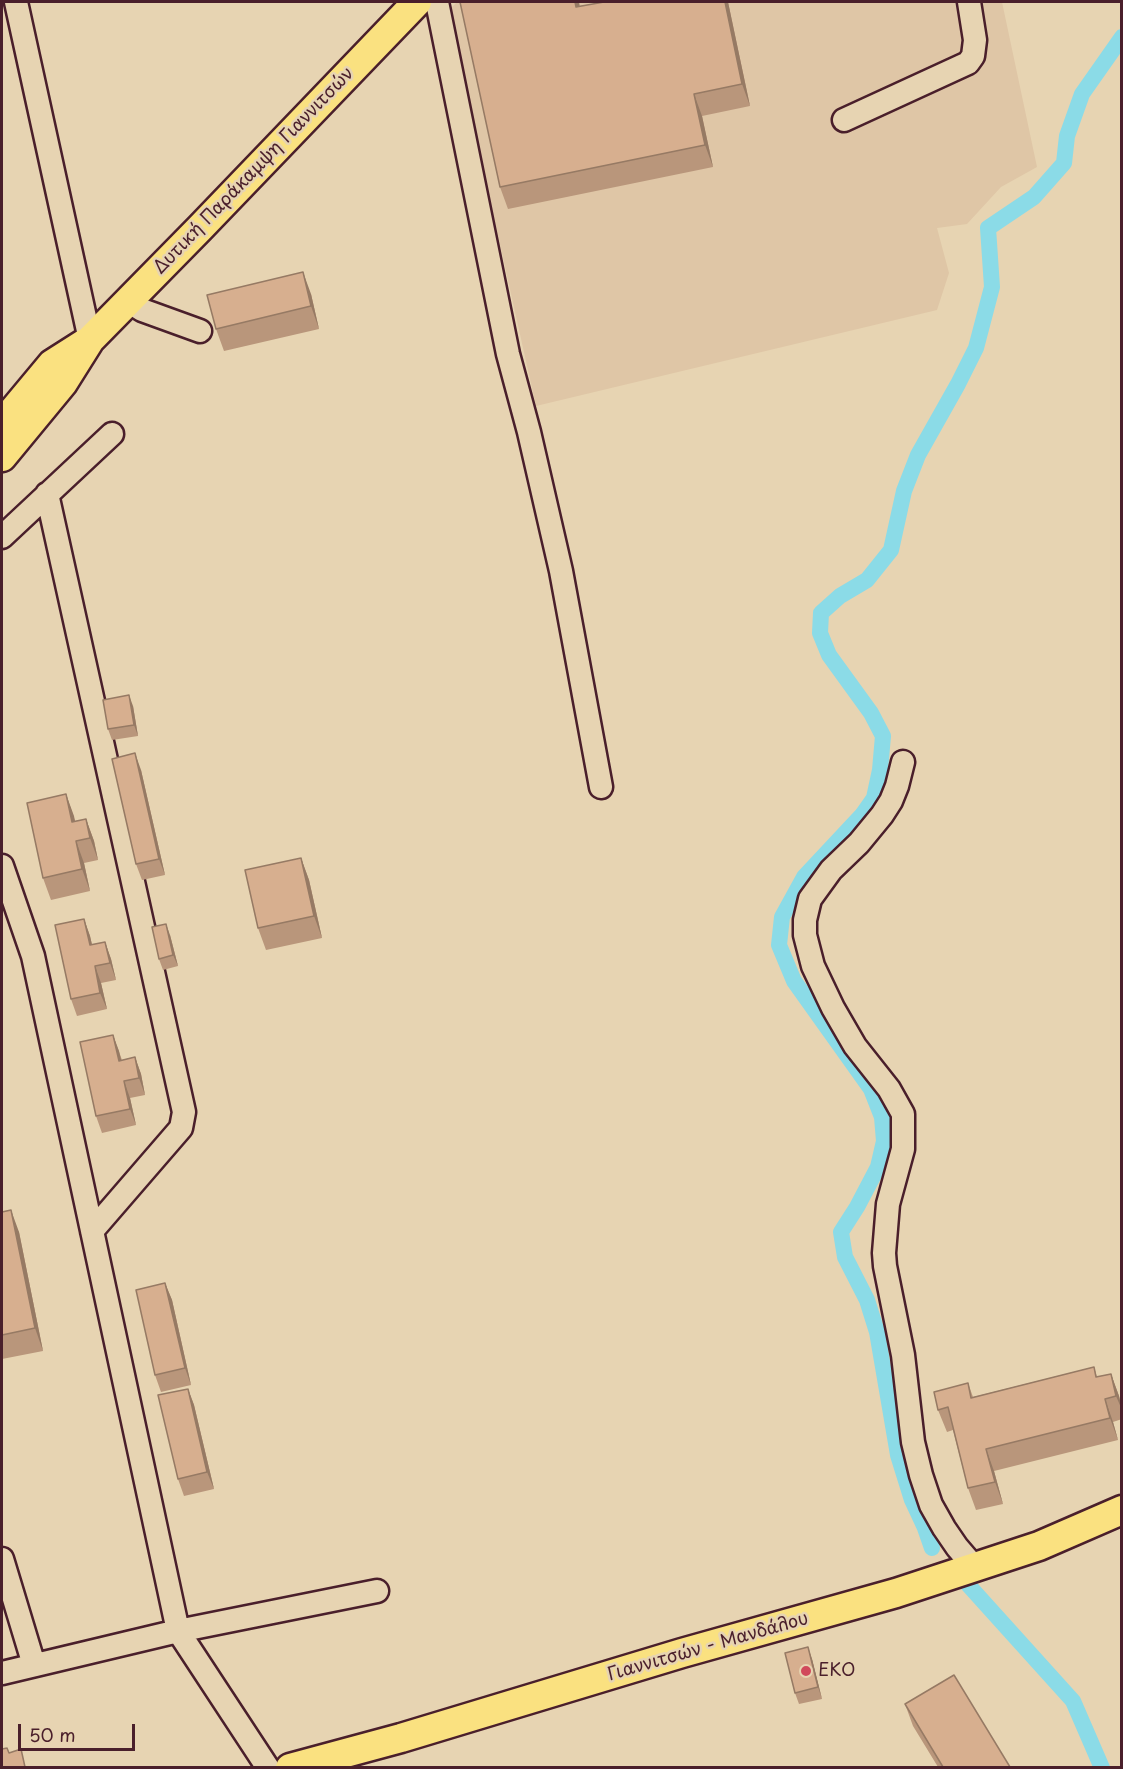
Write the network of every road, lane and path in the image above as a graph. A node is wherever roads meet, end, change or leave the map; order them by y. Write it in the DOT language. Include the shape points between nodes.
graph roads {
  1 [pos="16,2"];
  2 [pos="417,2"];
  3 [pos="437,2"];
  4 [pos="969,2"];
  5 [pos="844,120"];
  6 [pos="128,301"];
  7 [pos="200,331"];
  8 [pos="90,340"];
  9 [pos="2,424"];
  10 [pos="112,434"];
  11 [pos="2,457"];
  12 [pos="47,494"];
  13 [pos="2,537"];
  14 [pos="903,762"];
  15 [pos="601,787"];
  16 [pos="2,866"];
  17 [pos="92,1231"];
  18 [pos="1121,1511"];
  19 [pos="2,1559"];
  20 [pos="975,1568"];
  21 [pos="377,1591"];
  22 [pos="178,1631"];
  23 [pos="34,1665"];
  24 [pos="2,1673"];
  25 [pos="268,1767"];
  26 [pos="295,1767"];
  1 -- 8 [label="street"];
  2 -- 6 [label="main road, Δυτική Παράκαμψη Γιαννιτσών"];
  3 -- 15 [label="street" via="508,354 561,571"];
  4 -- 5 [label="street" via="975,49 968,63"];
  6 -- 7 [label="street"];
  6 -- 8 [label="main road, Δυτική Παράκαμψη Γιαννιτσών"];
  8 -- 9 [label="main road, Δυτική Παράκαμψη Γιαννιτσών" via="52,364"];
  8 -- 11 [label="main road, Δυτική Παράκαμψη Γιαννιτσών" via="63,383"];
  10 -- 12 [label="street"];
  12 -- 13 [label="street"];
  12 -- 17 [label="street" via="184,1112 181,1128"];
  14 -- 20 [label="street" via="897,786 882,815 810,899 804,920 805,935 813,966 833,1008 903,1114 903,1149 888,1204 885,1266 921,1475 944,1528"];
  16 -- 17 [label="street" via="33,956"];
  17 -- 22 [label="street"];
  18 -- 20 [label="main road, Γιαννιτσών - Μανδάλου"];
  19 -- 23 [label="street"];
  20 -- 26 [label="main road, Γιαννιτσών - Μανδάλου"];
  21 -- 22 [label="street"];
  22 -- 23 [label="street"];
  22 -- 25 [label="street"];
  23 -- 24 [label="street"];
}
